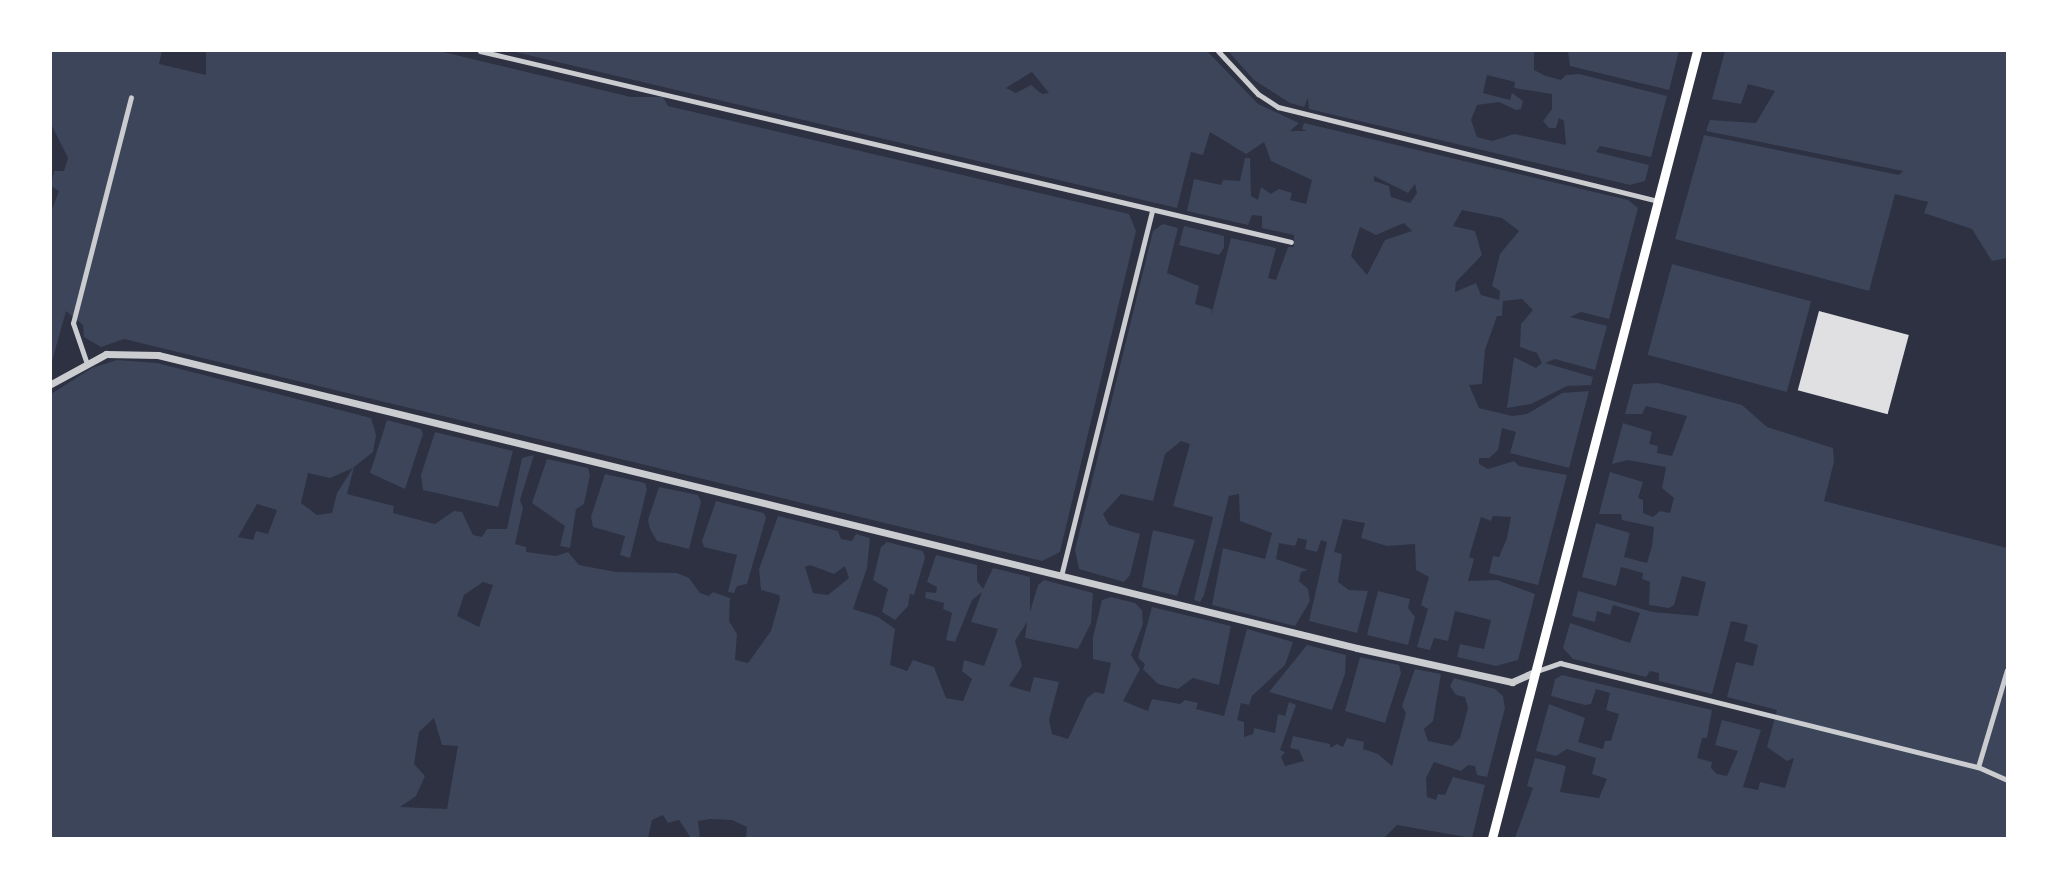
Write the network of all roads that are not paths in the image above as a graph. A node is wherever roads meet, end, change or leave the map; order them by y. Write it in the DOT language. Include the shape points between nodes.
graph roads {
  1 [pos="480,51"];
  2 [pos="1218,51"];
  3 [pos="1697,51"];
  4 [pos="131,97"];
  5 [pos="1658,201"];
  6 [pos="1152,210"];
  7 [pos="1291,242"];
  8 [pos="86,361"];
  9 [pos="51,384"];
  10 [pos="1061,576"];
  11 [pos="2007,670"];
  12 [pos="1534,673"];
  13 [pos="1978,767"];
  14 [pos="2007,780"];
  15 [pos="1492,838"];
  1 -- 6 [label="street"];
  2 -- 5 [label="street" via="1258,94 1278,107"];
  3 -- 5 [label="main road"];
  4 -- 8 [label="street" via="73,323"];
  5 -- 12 [label="main road"];
  6 -- 7 [label="street"];
  6 -- 10 [label="street"];
  8 -- 9 [label="street"];
  8 -- 10 [label="street" via="122,352 158,355"];
  10 -- 12 [label="street" via="1512,682"];
  11 -- 13 [label="street"];
  12 -- 13 [label="street" via="1560,663"];
  12 -- 15 [label="main road"];
  13 -- 14 [label="street"];
}
